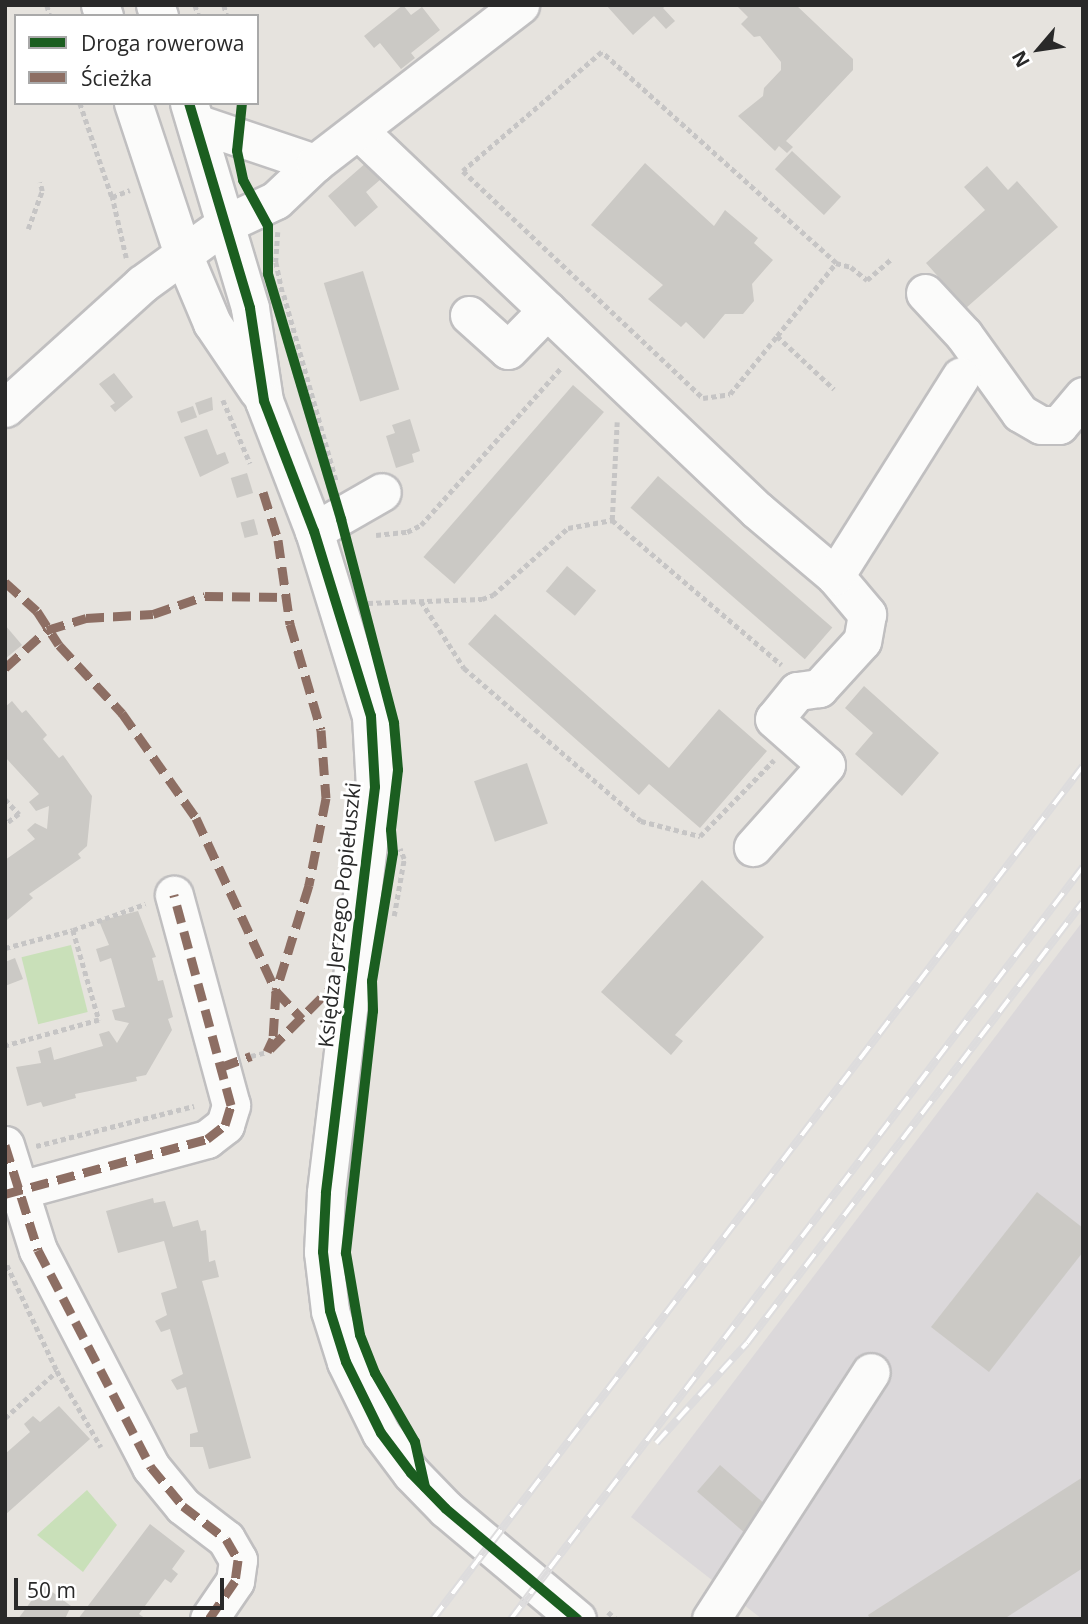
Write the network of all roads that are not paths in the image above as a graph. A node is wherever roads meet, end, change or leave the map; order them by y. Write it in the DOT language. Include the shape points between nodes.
graph roads {
  1 [pos="520,5"];
  2 [pos="134,105"];
  3 [pos="192,113"];
  4 [pos="359,132"];
  5 [pos="315,163"];
  6 [pos="225,224"];
  7 [pos="183,254"];
  8 [pos="925,293"];
  9 [pos="547,310"];
  10 [pos="469,315"];
  11 [pos="961,376"];
  12 [pos="1083,396"];
  13 [pos="264,401"];
  14 [pos="5,408"];
  15 [pos="382,492"];
  16 [pos="333,529"];
  17 [pos="835,576"];
  18 [pos="752,846"];
  19 [pos="174,895"];
  20 [pos="6,1149"];
  21 [pos="11,1192"];
  22 [pos="871,1372"];
  23 [pos="209,1619"];
  24 [pos="577,1619"];
  25 [pos="711,1619"];
  1 -- 4 [label="street"];
  2 -- 7 [label="street, Księdza Jerzego Popiełuszki"];
  3 -- 5 [label="street"];
  3 -- 6 [label="street, Księdza Jerzego Popiełuszki"];
  4 -- 5 [label="street"];
  4 -- 9 [label="street"];
  5 -- 6 [label="street" via="258,211"];
  5 -- 6 [label="street" via="248,192"];
  6 -- 7 [label="street"];
  6 -- 13 [label="street, Księdza Jerzego Popiełuszki" via="250,308"];
  7 -- 13 [label="street, Księdza Jerzego Popiełuszki" via="212,323"];
  7 -- 14 [label="street" via="142,284"];
  8 -- 12 [label="street" via="964,335 1020,413 1041,425 1059,425"];
  9 -- 10 [label="street" via="508,350"];
  9 -- 17 [label="street" via="757,510"];
  11 -- 17 [label="street"];
  13 -- 16 [label="street, Księdza Jerzego Popiełuszki"];
  15 -- 16 [label="street"];
  16 -- 24 [label="street, Księdza Jerzego Popiełuszki" via="371,716 375,787 326,1193 323,1252 330,1311 346,1362 381,1433 411,1473 446,1510"];
  17 -- 18 [label="street" via="867,614 862,641 819,688 797,691 774,719 826,765"];
  19 -- 21 [label="street" via="229,1097 225,1125 206,1139"];
  20 -- 21 [label="street"];
  21 -- 23 [label="street" via="152,1467 184,1506 226,1539 238,1560 235,1581"];
  22 -- 25 [label="street"];
}
